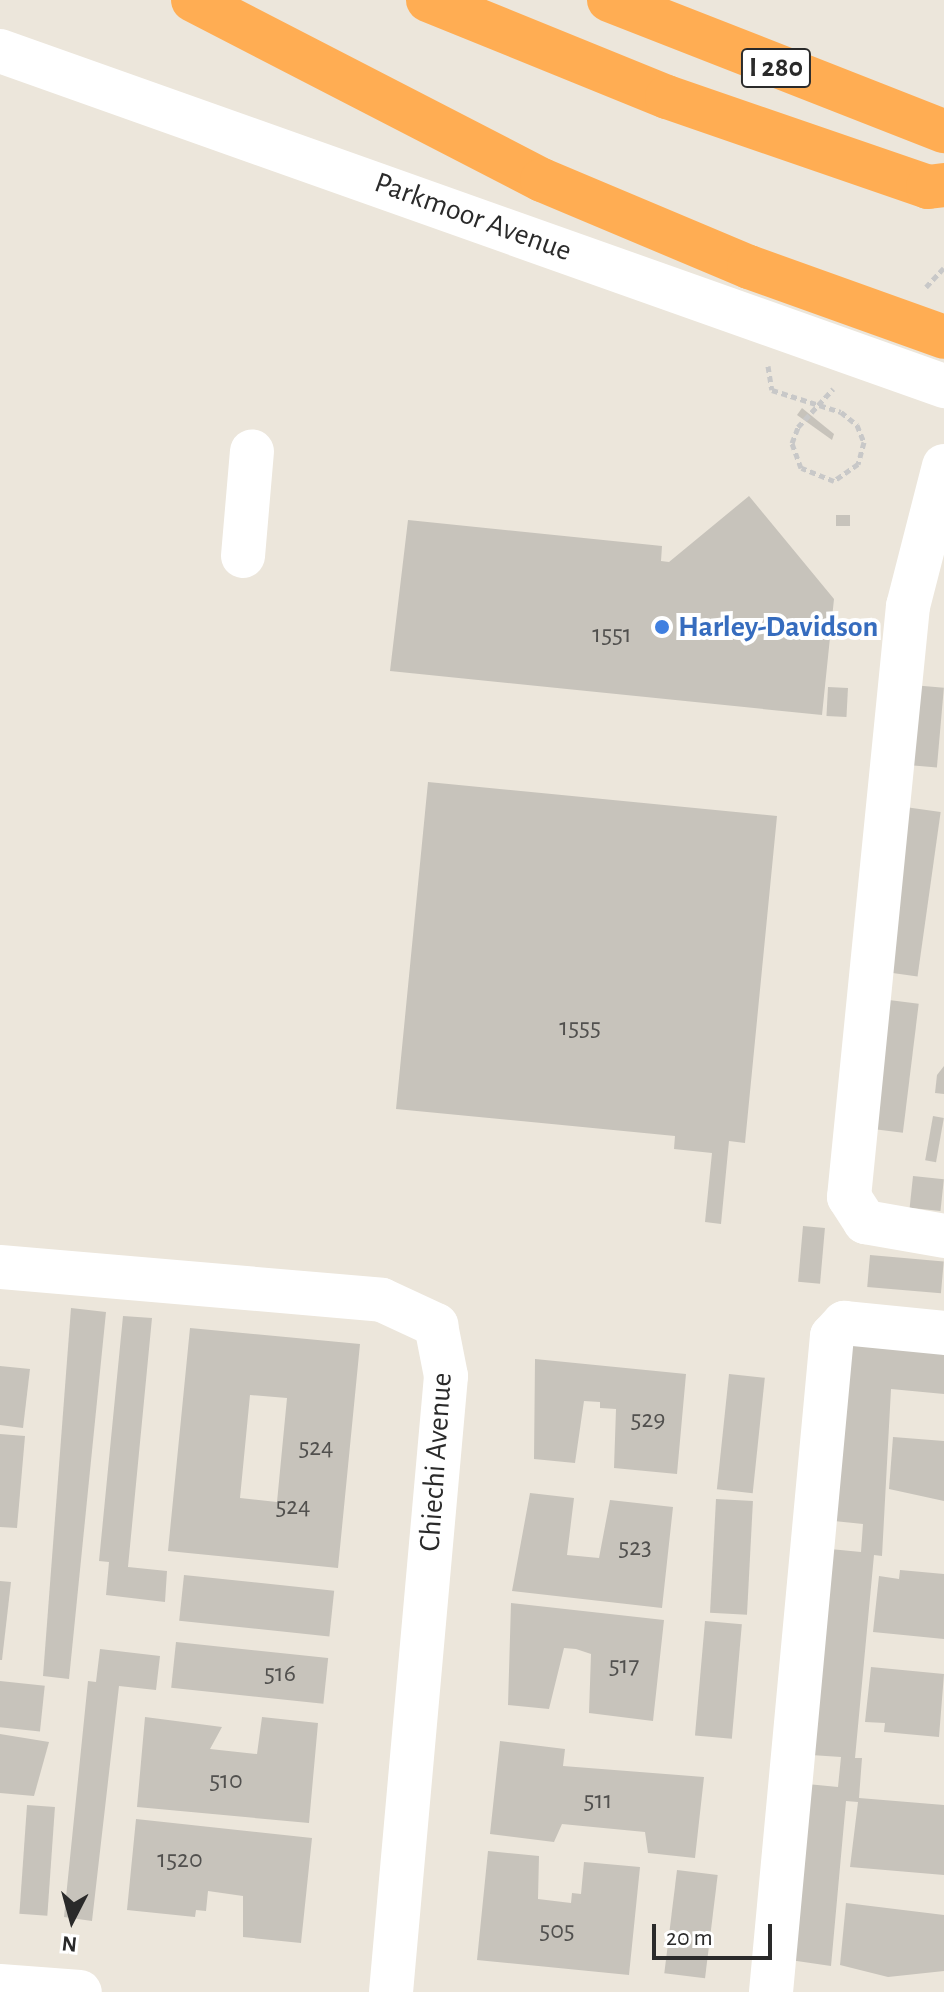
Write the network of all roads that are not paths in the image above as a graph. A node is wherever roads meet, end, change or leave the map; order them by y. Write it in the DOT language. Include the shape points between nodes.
graph roads {
  1 [pos="193,0"];
  2 [pos="428,0"];
  3 [pos="609,0"];
  4 [pos="0,51"];
  5 [pos="944,131"];
  6 [pos="944,185"];
  7 [pos="944,337"];
  8 [pos="944,386"];
  9 [pos="252,451"];
  10 [pos="944,466"];
  11 [pos="243,556"];
  12 [pos="944,1236"];
  13 [pos="0,1267"];
  14 [pos="944,1333"];
  15 [pos="0,1986"];
  16 [pos="80,1992"];
  17 [pos="391,1992"];
  18 [pos="771,1992"];
  1 -- 7 [label="highway" via="542,180 749,267"];
  2 -- 6 [label="highway" via="694,107 928,187"];
  3 -- 5 [label="highway, I 280"];
  4 -- 8 [label="street, Parkmoor Avenue"];
  9 -- 11 [label="street"];
  10 -- 12 [label="street" via="908,606 849,1197 865,1222"];
  13 -- 17 [label="street, Chiechi Avenue" via="382,1300 436,1325 446,1376"];
  14 -- 18 [label="street" via="844,1323 832,1336"];
  15 -- 16 [label="street"];
}
